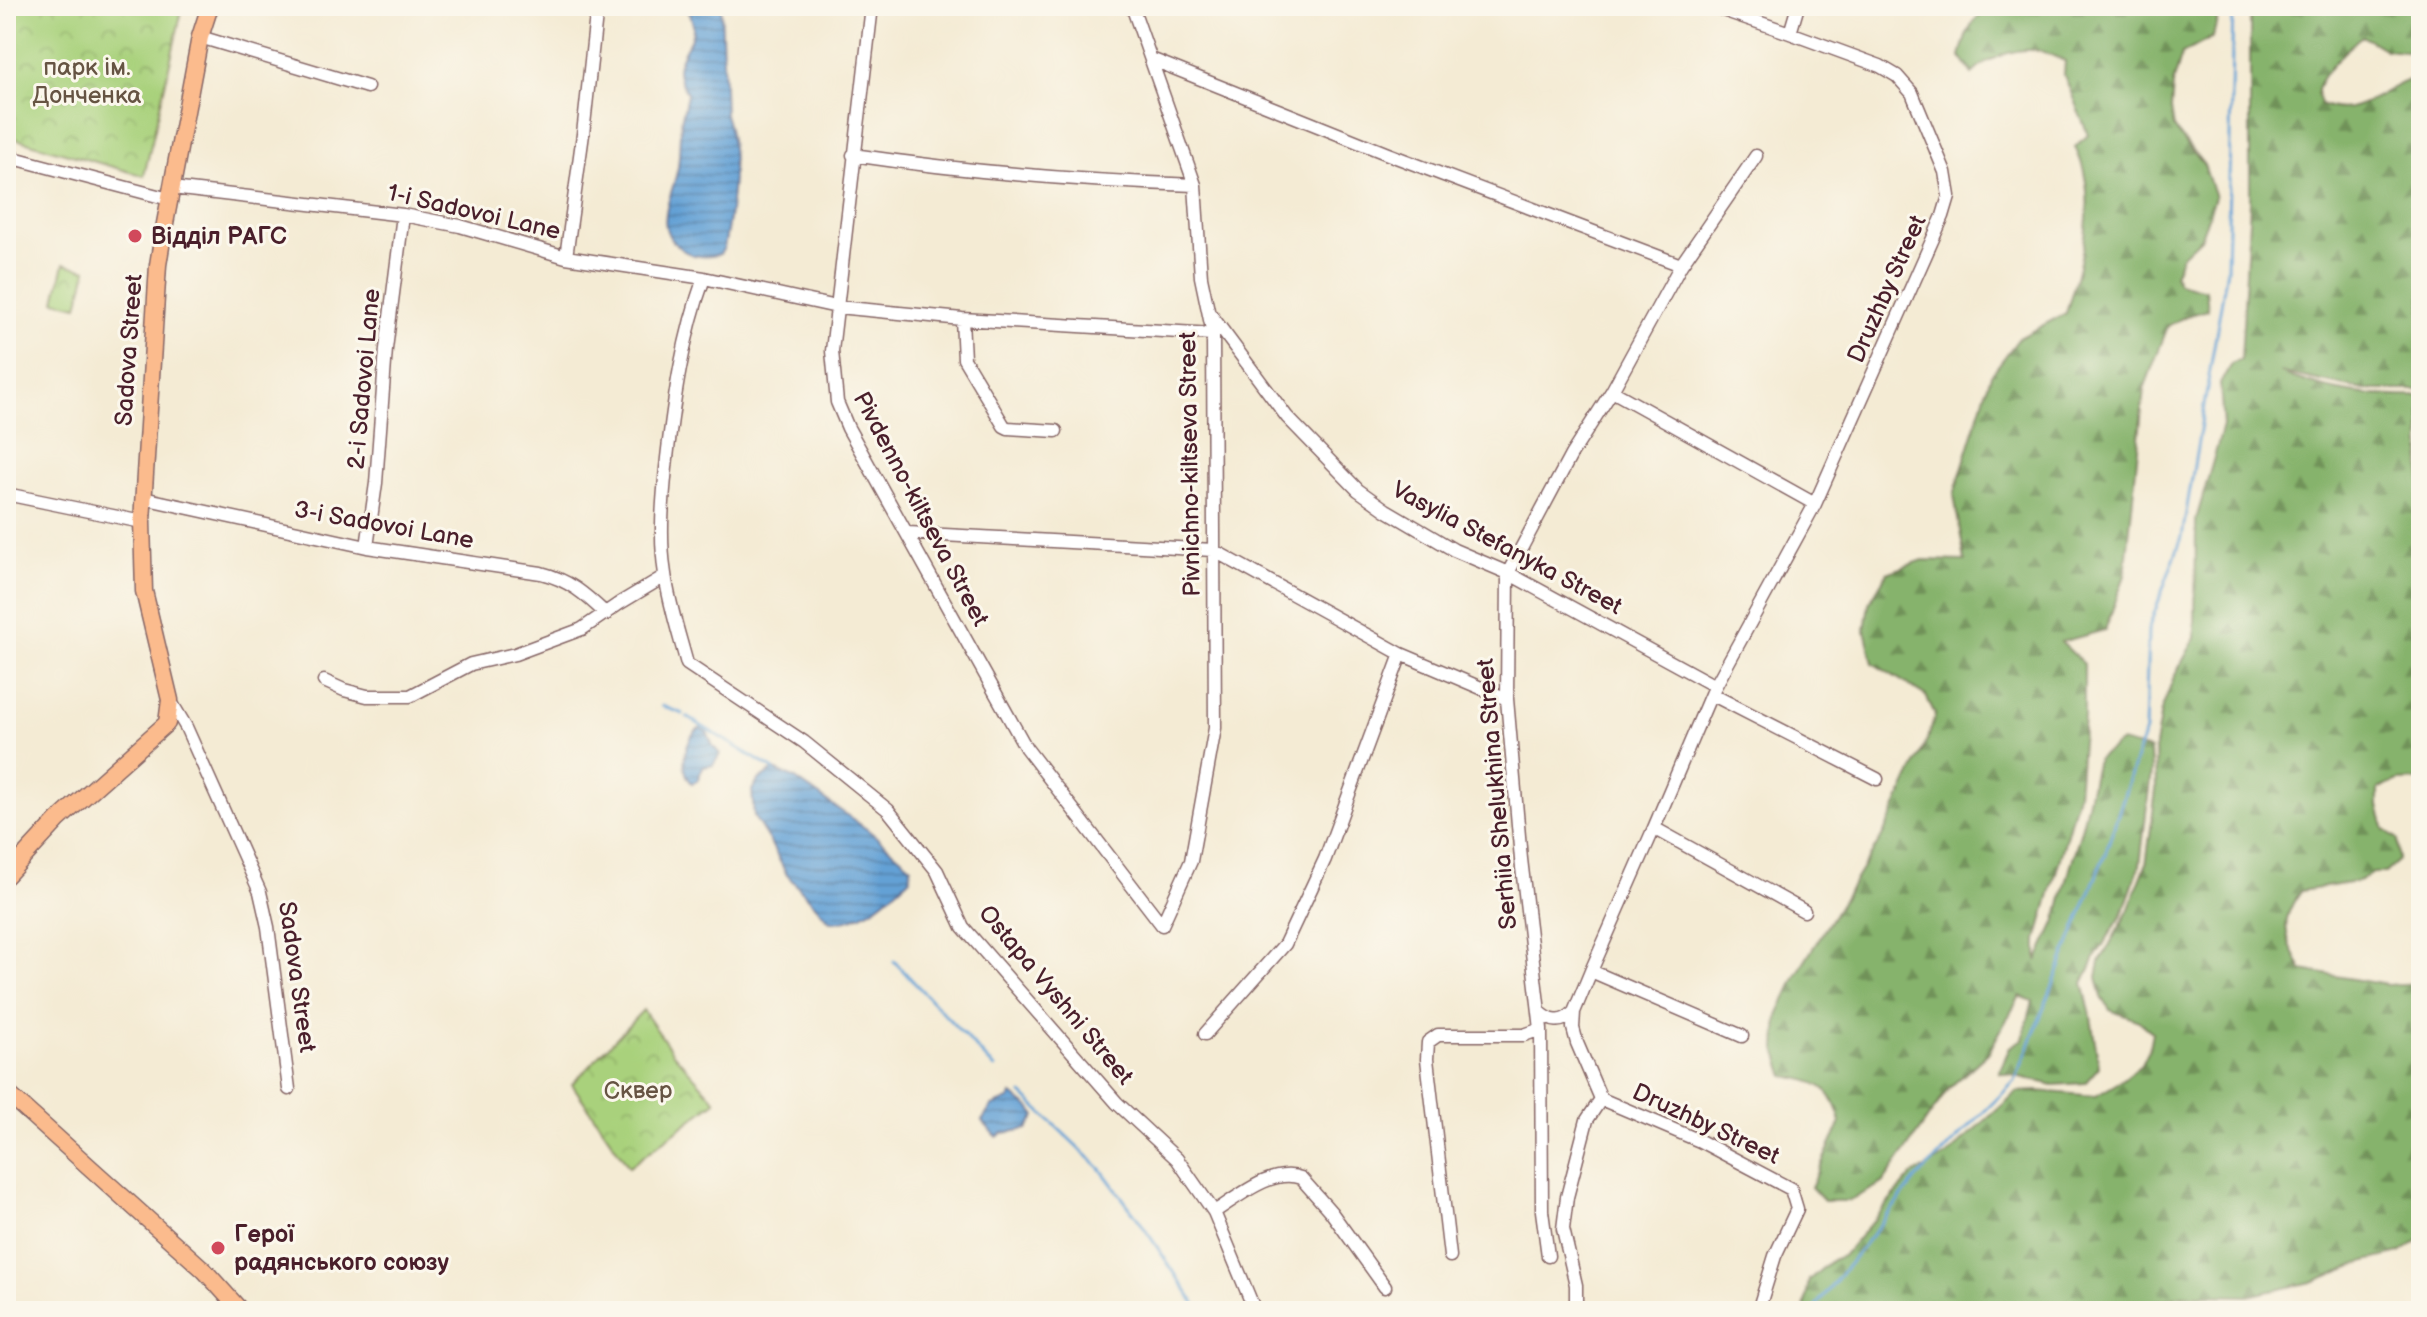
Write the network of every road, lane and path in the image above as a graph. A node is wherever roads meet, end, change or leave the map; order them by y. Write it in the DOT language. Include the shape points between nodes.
graph roads {
  1 [pos="210,6"];
  2 [pos="597,6"];
  3 [pos="872,6"];
  4 [pos="1132,6"];
  5 [pos="1711,6"];
  6 [pos="1798,6"];
  7 [pos="1790,33"];
  8 [pos="200,37"];
  9 [pos="1151,59"];
  10 [pos="367,87"];
  11 [pos="853,155"];
  12 [pos="6,156"];
  13 [pos="1756,156"];
  14 [pos="1195,185"];
  15 [pos="170,194"];
  16 [pos="403,215"];
  17 [pos="566,257"];
  18 [pos="1681,265"];
  19 [pos="704,278"];
  20 [pos="837,307"];
  21 [pos="1208,311"];
  22 [pos="962,319"];
  23 [pos="1213,334"];
  24 [pos="1612,391"];
  25 [pos="1056,431"];
  26 [pos="6,494"];
  27 [pos="143,498"];
  28 [pos="1815,504"];
  29 [pos="142,522"];
  30 [pos="908,533"];
  31 [pos="367,547"];
  32 [pos="1213,550"];
  33 [pos="1508,573"];
  34 [pos="665,576"];
  35 [pos="606,614"];
  36 [pos="1401,654"];
  37 [pos="324,681"];
  38 [pos="1713,690"];
  39 [pos="1507,699"];
  40 [pos="170,707"];
  41 [pos="1877,779"];
  42 [pos="1654,828"];
  43 [pos="6,876"];
  44 [pos="1804,911"];
  45 [pos="1162,925"];
  46 [pos="1591,971"];
  47 [pos="1539,1011"];
  48 [pos="1574,1012"];
  49 [pos="1541,1029"];
  50 [pos="1205,1034"];
  51 [pos="1742,1036"];
  52 [pos="289,1089"];
  53 [pos="6,1092"];
  54 [pos="1601,1099"];
  55 [pos="1214,1212"];
  56 [pos="1450,1256"];
  57 [pos="1548,1256"];
  58 [pos="1385,1287"];
  59 [pos="241,1311"];
  60 [pos="1255,1311"];
  61 [pos="1576,1311"];
  62 [pos="1758,1311"];
  1 -- 8 [label="main road, Sadova Street"];
  2 -- 17 [label="street, 1-i Sadovoi Lane"];
  3 -- 11 [label="street, Pivdenno-kiltseva Street"];
  4 -- 9 [label="street, Pivnichno-kiltseva Street"];
  5 -- 7 [label="street, Druzhby Street"];
  6 -- 7 [label="street"];
  7 -- 28 [label="street, Druzhby Street" via="1897,76 1912,93 1945,172 1949,196"];
  8 -- 10 [label="street"];
  8 -- 15 [label="main road, Sadova Street"];
  9 -- 14 [label="street, Pivnichno-kiltseva Street"];
  9 -- 18 [label="street"];
  11 -- 14 [label="street" via="1006,175"];
  11 -- 20 [label="street, Pivdenno-kiltseva Street"];
  12 -- 15 [label="street, 1-i Sadovoi Lane"];
  13 -- 18 [label="street, Serhiia Shelukhina Street"];
  14 -- 21 [label="street, Pivnichno-kiltseva Street"];
  15 -- 16 [label="street, 1-i Sadovoi Lane"];
  15 -- 27 [label="main road, Sadova Street" via="158,265"];
  16 -- 17 [label="street, 1-i Sadovoi Lane"];
  16 -- 31 [label="street, 2-i Sadovoi Lane"];
  17 -- 19 [label="street"];
  18 -- 24 [label="street, Serhiia Shelukhina Street"];
  19 -- 20 [label="street"];
  19 -- 34 [label="street, Ostapa Vyshni Street" via="686,337 669,442"];
  20 -- 22 [label="street"];
  20 -- 30 [label="street, Pivdenno-kiltseva Street" via="832,351 837,402"];
  21 -- 23 [label="street, Pivnichno-kiltseva Street"];
  21 -- 33 [label="street, Vasylia Stefanyka Street" via="1287,417 1358,490 1454,550"];
  22 -- 23 [label="street"];
  22 -- 25 [label="street" via="964,359 1004,426"];
  23 -- 32 [label="street, Pivnichno-kiltseva Street"];
  24 -- 28 [label="street"];
  24 -- 33 [label="street, Serhiia Shelukhina Street"];
  26 -- 29 [label="street"];
  27 -- 29 [label="main road, Sadova Street"];
  27 -- 31 [label="street, 3-i Sadovoi Lane"];
  28 -- 38 [label="street, Druzhby Street"];
  29 -- 40 [label="main road, Sadova Street" via="144,591"];
  30 -- 32 [label="street"];
  30 -- 45 [label="street, Pivdenno-kiltseva Street" via="1026,748"];
  31 -- 35 [label="street, 3-i Sadovoi Lane" via="559,578 579,588"];
  32 -- 36 [label="street"];
  32 -- 45 [label="street, Pivnichno-kiltseva Street" via="1215,728 1191,861"];
  33 -- 38 [label="street, Vasylia Stefanyka Street"];
  33 -- 39 [label="street, Serhiia Shelukhina Street"];
  34 -- 35 [label="street"];
  34 -- 55 [label="street, Ostapa Vyshni Street" via="687,664 804,742 888,810 937,871 963,927 1117,1103 1177,1159"];
  35 -- 37 [label="street" via="544,644 471,664 410,696 367,696"];
  36 -- 39 [label="street"];
  36 -- 50 [label="street" via="1325,859 1285,944"];
  38 -- 41 [label="street"];
  38 -- 42 [label="street, Druzhby Street"];
  39 -- 47 [label="street, Serhiia Shelukhina Street"];
  40 -- 43 [label="main road" via="167,723 58,820"];
  40 -- 52 [label="street, Sadova Street" via="186,727 260,892"];
  42 -- 44 [label="street"];
  42 -- 46 [label="street, Druzhby Street"];
  46 -- 48 [label="street, Druzhby Street"];
  46 -- 51 [label="street"];
  47 -- 48 [label="street" via="1559,1021"];
  47 -- 49 [label="street, Serhiia Shelukhina Street"];
  48 -- 54 [label="street, Druzhby Street" via="1574,1035"];
  49 -- 56 [label="street" via="1524,1035 1438,1035 1428,1042"];
  49 -- 57 [label="street, Serhiia Shelukhina Street" via="1542,1211"];
  53 -- 59 [label="main road" via="204,1270"];
  54 -- 61 [label="street, Druzhby Street" via="1587,1120 1563,1229 1576,1285"];
  54 -- 62 [label="street, Druzhby Street" via="1700,1141 1791,1189 1797,1209"];
  55 -- 58 [label="street" via="1272,1178 1301,1178"];
  55 -- 60 [label="street, Ostapa Vyshni Street"];
}
